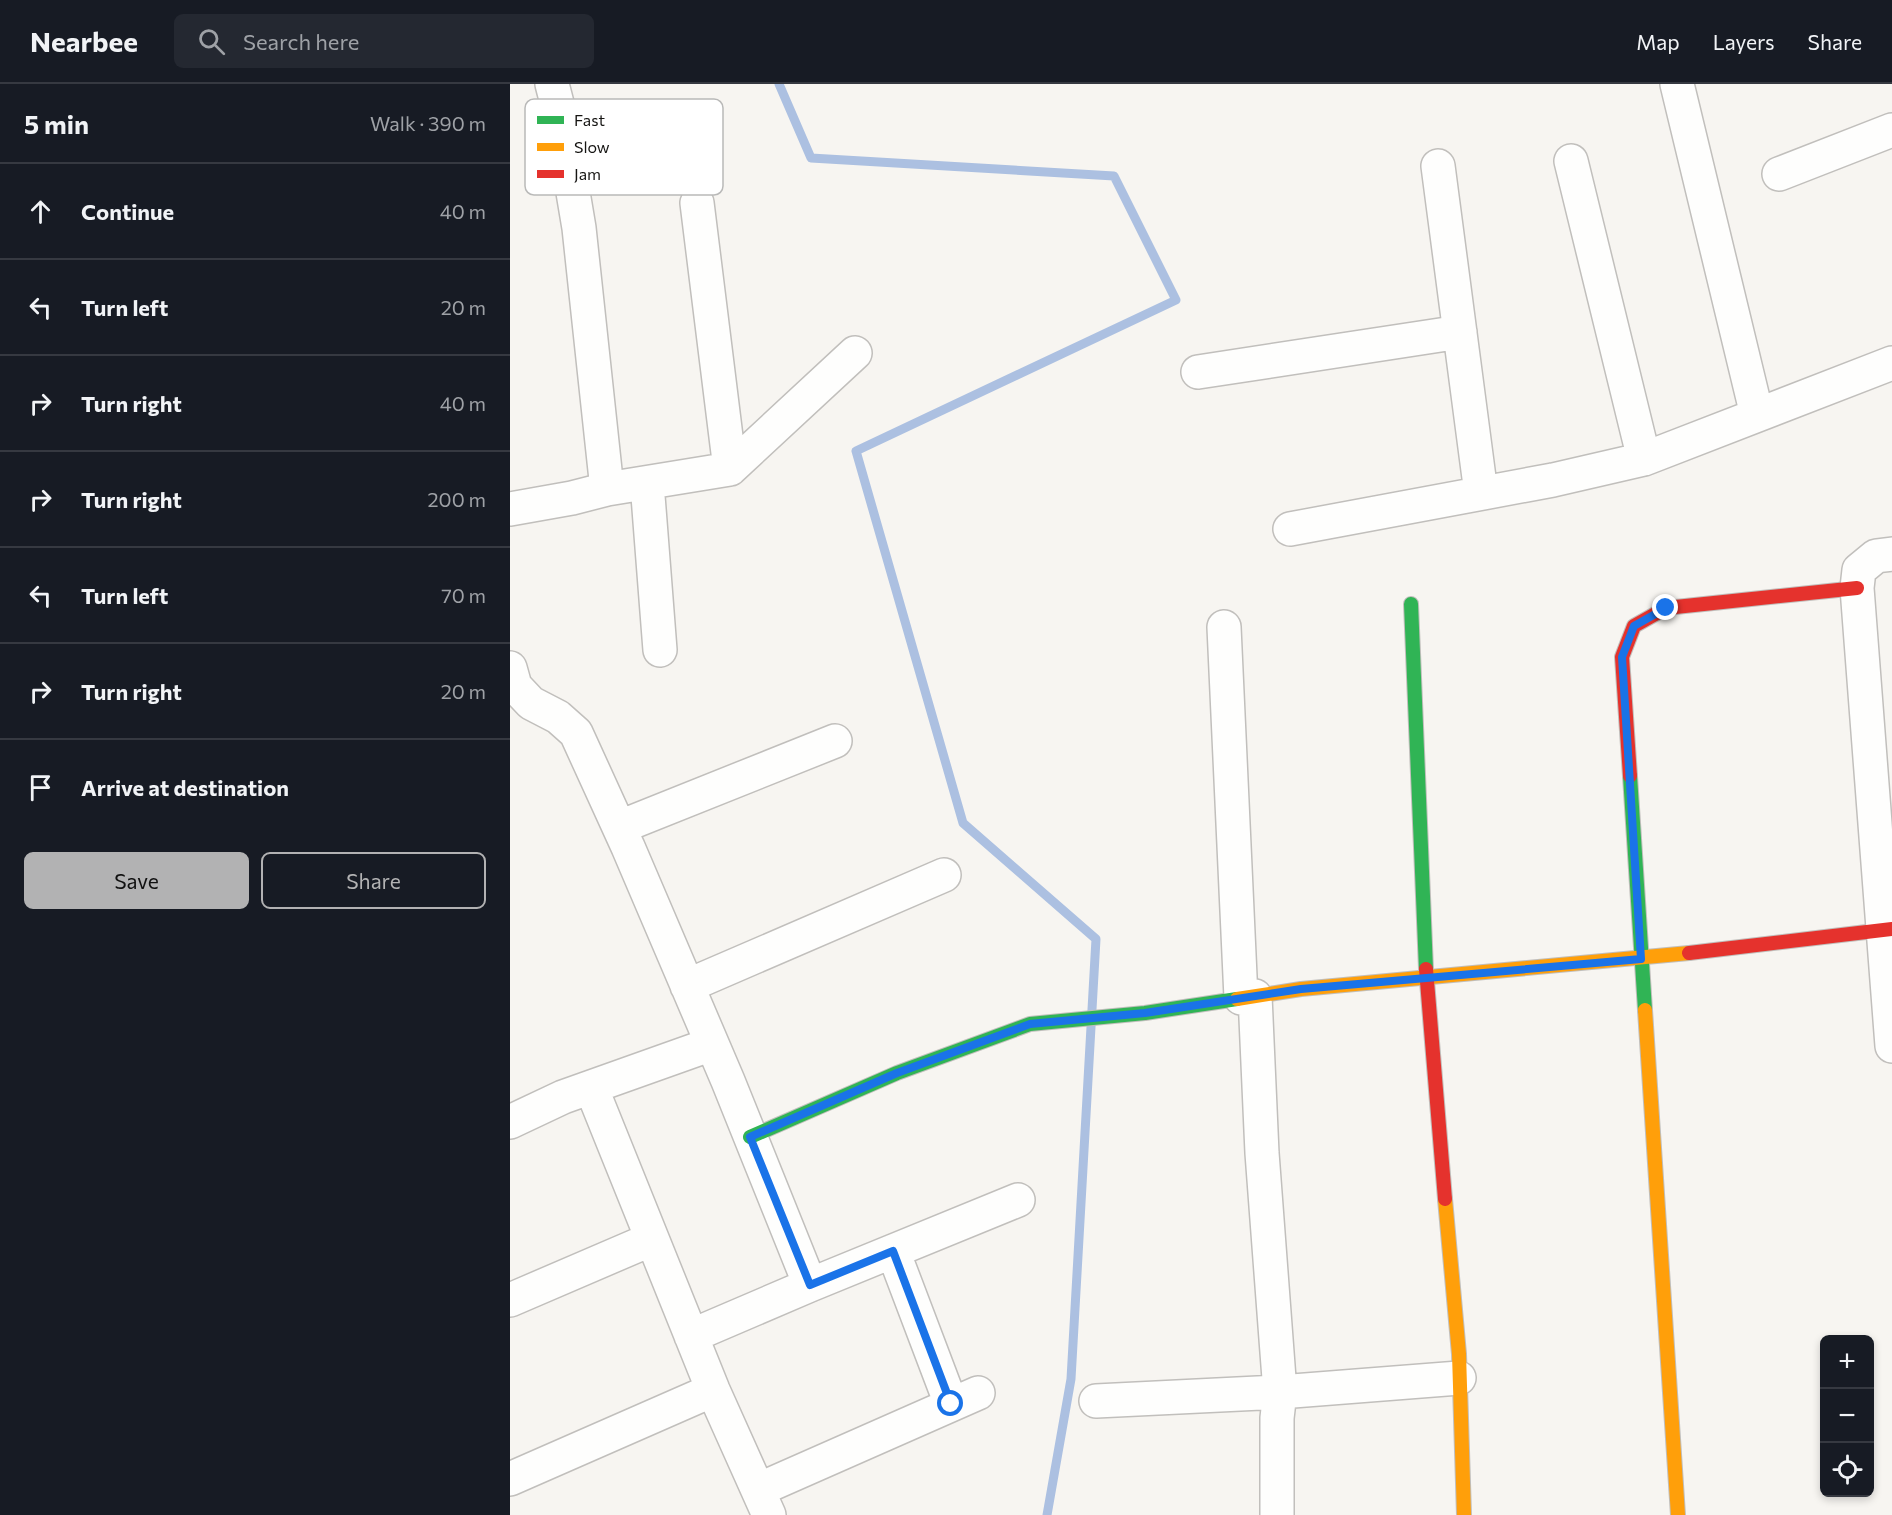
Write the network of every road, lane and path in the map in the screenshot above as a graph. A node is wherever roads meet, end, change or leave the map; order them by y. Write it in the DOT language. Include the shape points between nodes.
graph roads {
  1 [pos="552,84"];
  2 [pos="1677,84"];
  3 [pos="556,99"];
  4 [pos="1892,130"];
  5 [pos="1571,161"];
  6 [pos="1438,166"];
  7 [pos="1779,174"];
  8 [pos="573,195"];
  9 [pos="697,203"];
  10 [pos="1460,332"];
  11 [pos="855,353"];
  12 [pos="1892,363"];
  13 [pos="1198,372"];
  14 [pos="1757,415"];
  15 [pos="1644,459"];
  16 [pos="730,470"];
  17 [pos="647,483"];
  18 [pos="607,489"];
  19 [pos="1481,493"];
  20 [pos="510,508"];
  21 [pos="1290,530"];
  22 [pos="1892,554"];
  23 [pos="1857,588"];
  24 [pos="1412,604"];
  25 [pos="1224,627"];
  26 [pos="660,650"];
  27 [pos="510,668"];
  28 [pos="835,741"];
  29 [pos="620,827"];
  30 [pos="944,874"];
  31 [pos="1888,930"];
  32 [pos="1641,959"];
  33 [pos="1426,978"];
  34 [pos="687,986"];
  35 [pos="1248,997"];
  36 [pos="712,1044"];
  37 [pos="1892,1046"];
  38 [pos="591,1087"];
  39 [pos="510,1122"];
  40 [pos="750,1137"];
  41 [pos="1018,1200"];
  42 [pos="652,1239"];
  43 [pos="893,1251"];
  44 [pos="810,1285"];
  45 [pos="510,1300"];
  46 [pos="692,1336"];
  47 [pos="1459,1378"];
  48 [pos="713,1390"];
  49 [pos="1280,1392"];
  50 [pos="1096,1401"];
  51 [pos="510,1479"];
  52 [pos="764,1502"];
  53 [pos="1277,1515"];
  54 [pos="1464,1515"];
  55 [pos="1678,1515"];
  1 -- 3 [label="street"];
  2 -- 14 [label="street"];
  4 -- 7 [label="street"];
  5 -- 15 [label="street"];
  6 -- 10 [label="street"];
  8 -- 18 [label="street"];
  9 -- 16 [label="street"];
  10 -- 13 [label="street"];
  10 -- 19 [label="street"];
  11 -- 16 [label="street"];
  12 -- 14 [label="street"];
  14 -- 15 [label="street"];
  15 -- 19 [label="street"];
  16 -- 17 [label="street"];
  17 -- 18 [label="street"];
  17 -- 26 [label="street"];
  18 -- 20 [label="street"];
  19 -- 21 [label="street"];
  22 -- 23 [label="street" via="1876,556 1859,570"];
  23 -- 31 [label="street"];
  23 -- 32 [label="street" via="1666,608 1634,626 1622,657"];
  24 -- 33 [label="street"];
  25 -- 35 [label="street"];
  27 -- 29 [label="street" via="515,686 531,702 576,733"];
  28 -- 29 [label="street"];
  29 -- 34 [label="street"];
  30 -- 34 [label="street"];
  31 -- 32 [label="street"];
  31 -- 37 [label="street"];
  32 -- 33 [label="street"];
  32 -- 55 [label="street"];
  33 -- 35 [label="street"];
  33 -- 47 [label="street"];
  34 -- 36 [label="street"];
  35 -- 40 [label="street" via="1145,1013 1030,1024 897,1073"];
  35 -- 49 [label="street"];
  36 -- 38 [label="street"];
  36 -- 40 [label="street"];
  38 -- 39 [label="street"];
  38 -- 42 [label="street"];
  40 -- 44 [label="street"];
  41 -- 43 [label="street"];
  42 -- 45 [label="street"];
  42 -- 46 [label="street"];
  43 -- 44 [label="street"];
  43 -- 52 [label="street" via="965,1398"];
  44 -- 46 [label="street"];
  46 -- 48 [label="street"];
  47 -- 49 [label="street"];
  47 -- 54 [label="street"];
  48 -- 51 [label="street"];
  48 -- 52 [label="street"];
  49 -- 50 [label="street"];
  49 -- 53 [label="street" via="1276,1418"];
}
